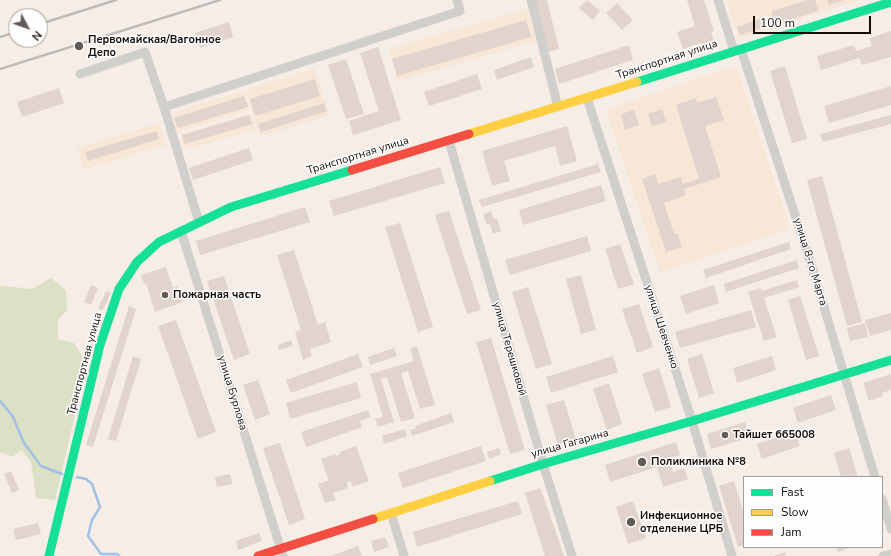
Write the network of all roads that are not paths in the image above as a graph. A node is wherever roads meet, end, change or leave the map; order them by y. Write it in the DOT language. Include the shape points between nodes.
graph roads {
  1 [pos="457,0"];
  2 [pos="531,0"];
  3 [pos="718,0"];
  4 [pos="891,2"];
  5 [pos="738,50"];
  6 [pos="80,74"];
  7 [pos="587,98"];
  8 [pos="558,107"];
  9 [pos="164,108"];
  10 [pos="449,140"];
  11 [pos="199,222"];
  12 [pos="181,231"];
  13 [pos="891,360"];
  14 [pos="845,374"];
  15 [pos="692,421"];
  16 [pos="543,464"];
  17 [pos="876,476"];
  18 [pos="883,502"];
  19 [pos="391,513"];
  20 [pos="891,529"];
  21 [pos="282,552"];
  22 [pos="891,554"];
  23 [pos="49,556"];
  24 [pos="258,556"];
  25 [pos="404,556"];
  26 [pos="572,556"];
  27 [pos="732,556"];
  28 [pos="883,556"];
  1 -- 9 [label="street" via="460,11"];
  2 -- 8 [label="street"];
  3 -- 5 [label="street, улица 8-го Марта"];
  4 -- 5 [label="street, Транспортная улица"];
  5 -- 7 [label="street, Транспортная улица"];
  5 -- 14 [label="street, улица 8-го Марта" via="811,264"];
  6 -- 9 [label="street" via="145,52"];
  7 -- 8 [label="street, Транспортная улица"];
  7 -- 15 [label="street, улица Шевченко"];
  8 -- 10 [label="street, Транспортная улица"];
  9 -- 11 [label="street"];
  10 -- 11 [label="street, Транспортная улица" via="230,207"];
  10 -- 16 [label="street, улица Терешковой"];
  11 -- 12 [label="street, Транспортная улица"];
  12 -- 21 [label="street, улица Бурлова"];
  12 -- 23 [label="street, Транспортная улица" via="159,242 137,262 120,289 100,345"];
  13 -- 14 [label="street, улица Гагарина"];
  14 -- 15 [label="street, улица Гагарина"];
  14 -- 17 [label="street, улица 8-го Марта"];
  15 -- 16 [label="street, улица Гагарина"];
  15 -- 27 [label="street, улица Шевченко"];
  16 -- 19 [label="street, улица Гагарина"];
  16 -- 26 [label="street, улица Терешковой"];
  18 -- 20 [label="street"];
  19 -- 21 [label="street, улица Гагарина"];
  19 -- 25 [label="street"];
  21 -- 24 [label="street, улица Гагарина"];
  22 -- 28 [label="street"];
}
